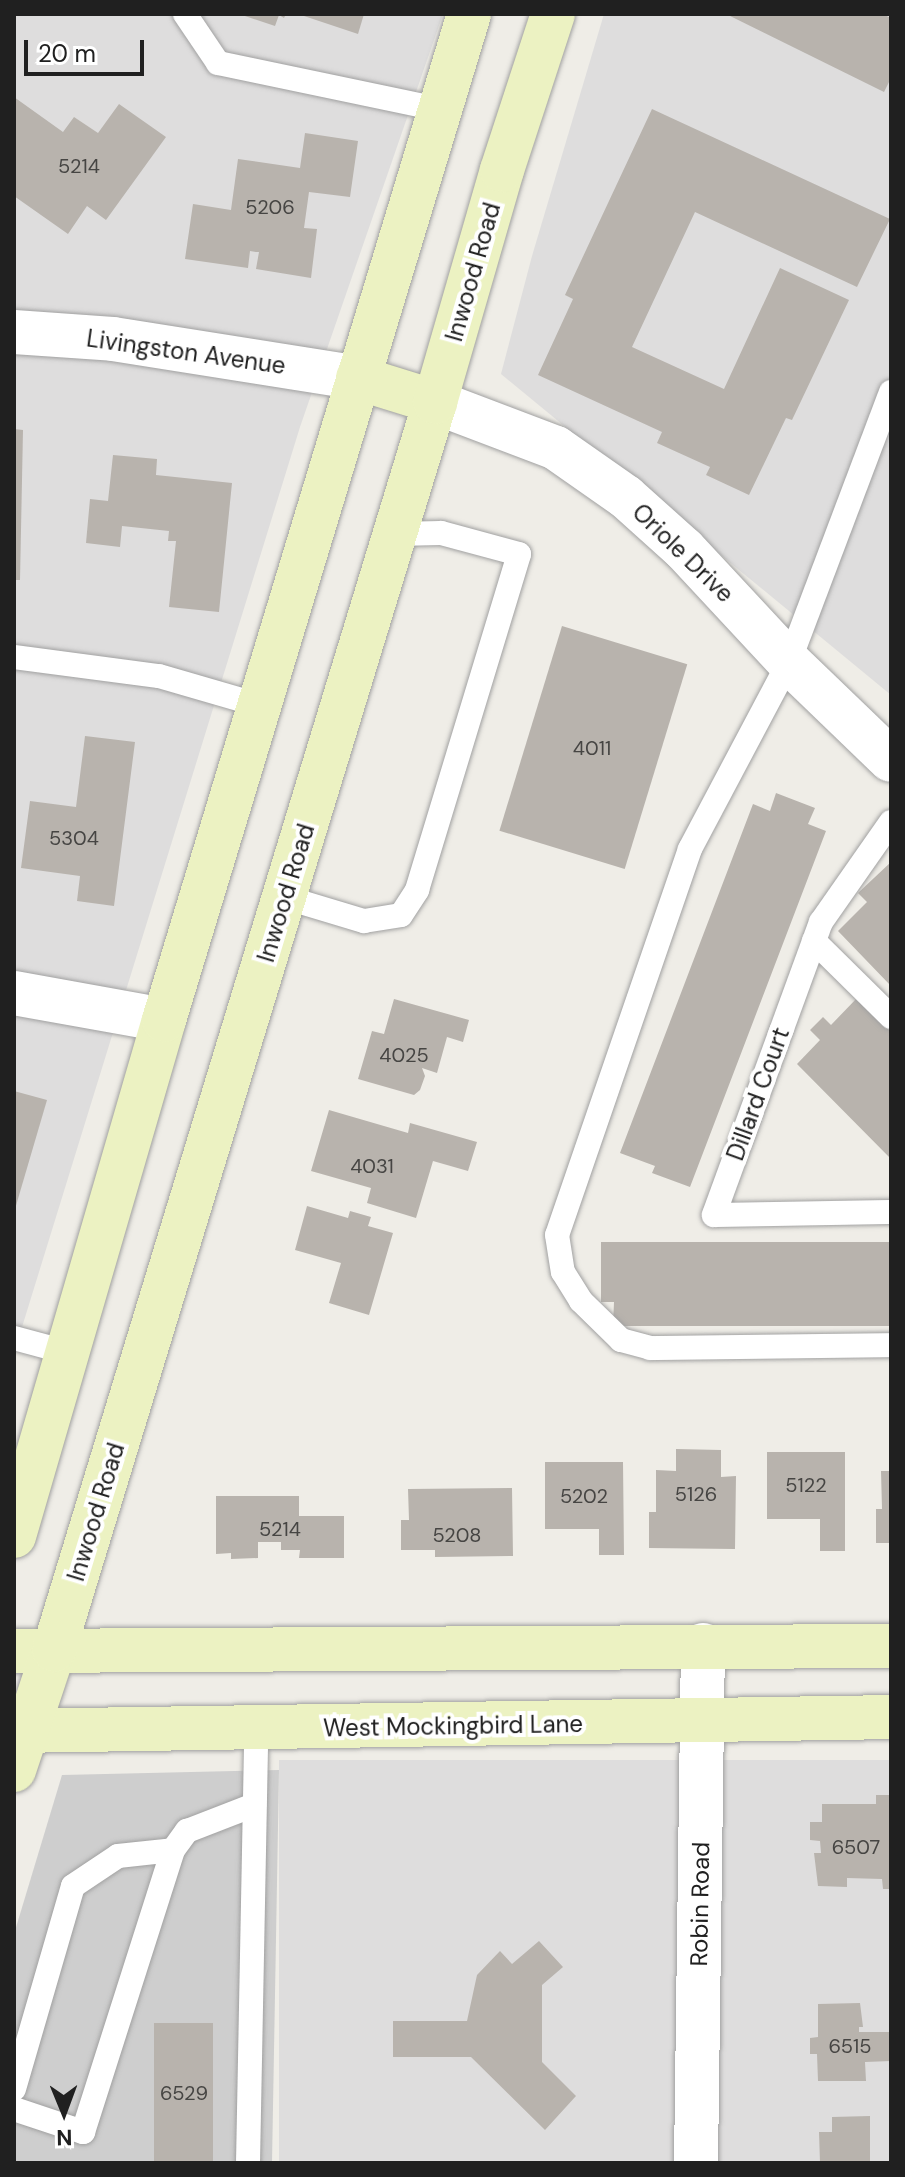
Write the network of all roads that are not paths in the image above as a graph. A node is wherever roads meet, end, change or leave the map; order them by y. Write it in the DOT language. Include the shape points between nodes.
graph roads {
  1 [pos="185,14"];
  2 [pos="469,14"];
  3 [pos="553,14"];
  4 [pos="438,109"];
  5 [pos="14,332"];
  6 [pos="358,378"];
  7 [pos="891,392"];
  8 [pos="435,402"];
  9 [pos="395,534"];
  10 [pos="14,657"];
  11 [pos="789,662"];
  12 [pos="259,705"];
  13 [pos="891,760"];
  14 [pos="891,822"];
  15 [pos="284,897"];
  16 [pos="814,941"];
  17 [pos="14,993"];
  18 [pos="891,1017"];
  19 [pos="164,1020"];
  20 [pos="891,1212"];
  21 [pos="14,1338"];
  22 [pos="891,1345"];
  23 [pos="66,1352"];
  24 [pos="14,1536"];
  25 [pos="703,1645"];
  26 [pos="891,1646"];
  27 [pos="34,1650"];
  28 [pos="891,1717"];
  29 [pos="702,1721"];
  30 [pos="256,1729"];
  31 [pos="18,1744"];
  32 [pos="254,1805"];
  33 [pos="173,1850"];
  34 [pos="14,2089"];
  35 [pos="14,2109"];
  36 [pos="248,2163"];
  37 [pos="696,2163"];
  1 -- 4 [label="lane" via="218,63"];
  2 -- 4 [label="main road"];
  3 -- 8 [label="main road, Inwood Road"];
  4 -- 6 [label="main road"];
  5 -- 6 [label="street, Livingston Avenue" via="113,339"];
  6 -- 8 [label="main road"];
  6 -- 12 [label="main road"];
  7 -- 11 [label="lane"];
  8 -- 9 [label="main road, Inwood Road"];
  8 -- 11 [label="street, Oriole Drive" via="556,448 626,497 684,549"];
  9 -- 15 [label="main road, Inwood Road"];
  9 -- 15 [label="lane" via="441,533 519,554 417,890 401,915 364,921"];
  10 -- 12 [label="lane" via="159,676"];
  11 -- 13 [label="street, Oriole Drive"];
  11 -- 22 [label="lane" via="690,849 557,1235 563,1272 581,1301 621,1340 650,1348"];
  12 -- 19 [label="main road"];
  14 -- 16 [label="lane, Dillard Court" via="821,922"];
  15 -- 27 [label="main road, Inwood Road"];
  16 -- 18 [label="lane"];
  16 -- 20 [label="lane, Dillard Court" via="714,1215"];
  17 -- 19 [label="street"];
  19 -- 23 [label="main road"];
  21 -- 23 [label="lane"];
  23 -- 24 [label="main road"];
  25 -- 26 [label="main road"];
  25 -- 27 [label="main road"];
  25 -- 29 [label="street, Robin Road"];
  27 -- 31 [label="main road, Inwood Road"];
  28 -- 29 [label="main road, West Mockingbird Lane"];
  29 -- 30 [label="main road, West Mockingbird Lane"];
  29 -- 37 [label="street, Robin Road"];
  30 -- 31 [label="main road, West Mockingbird Lane"];
  30 -- 32 [label="lane"];
  32 -- 33 [label="lane" via="187,1831"];
  32 -- 36 [label="lane"];
  33 -- 34 [label="lane" via="118,1856 73,1886"];
  33 -- 35 [label="lane" via="83,2132"];
}
